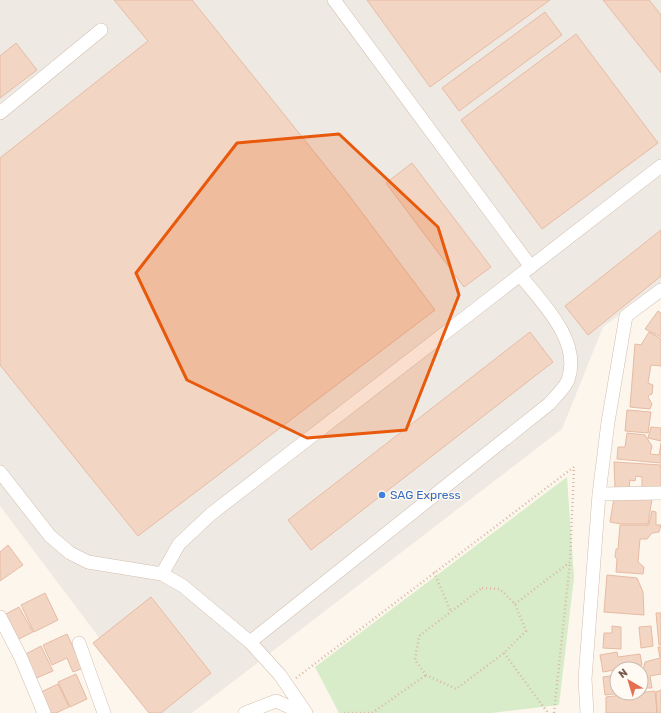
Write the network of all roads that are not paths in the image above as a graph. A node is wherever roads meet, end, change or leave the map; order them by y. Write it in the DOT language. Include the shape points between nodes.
graph roads {
  1 [pos="334,0"];
  2 [pos="101,30"];
  3 [pos="0,113"];
  4 [pos="661,166"];
  5 [pos="531,267"];
  6 [pos="520,275"];
  7 [pos="661,290"];
  8 [pos="0,472"];
  9 [pos="661,493"];
  10 [pos="599,494"];
  11 [pos="162,574"];
  12 [pos="0,617"];
  13 [pos="250,642"];
  14 [pos="79,644"];
  15 [pos="44,713"];
  16 [pos="104,713"];
  17 [pos="245,713"];
  18 [pos="304,713"];
  19 [pos="586,713"];
  1 -- 5 [label="street"];
  2 -- 3 [label="street"];
  4 -- 5 [label="street"];
  5 -- 6 [label="street"];
  6 -- 11 [label="street" via="211,514 179,544"];
  6 -- 13 [label="street" via="563,332 572,360 568,381 549,404"];
  7 -- 10 [label="street" via="626,316"];
  8 -- 11 [label="street" via="50,536 70,553 88,562"];
  9 -- 10 [label="street"];
  10 -- 19 [label="street" via="585,679"];
  11 -- 13 [label="street" via="183,586"];
  12 -- 15 [label="street" via="21,658"];
  13 -- 18 [label="street" via="280,675"];
  14 -- 16 [label="street"];
  17 -- 18 [label="street" via="276,702"];
}
